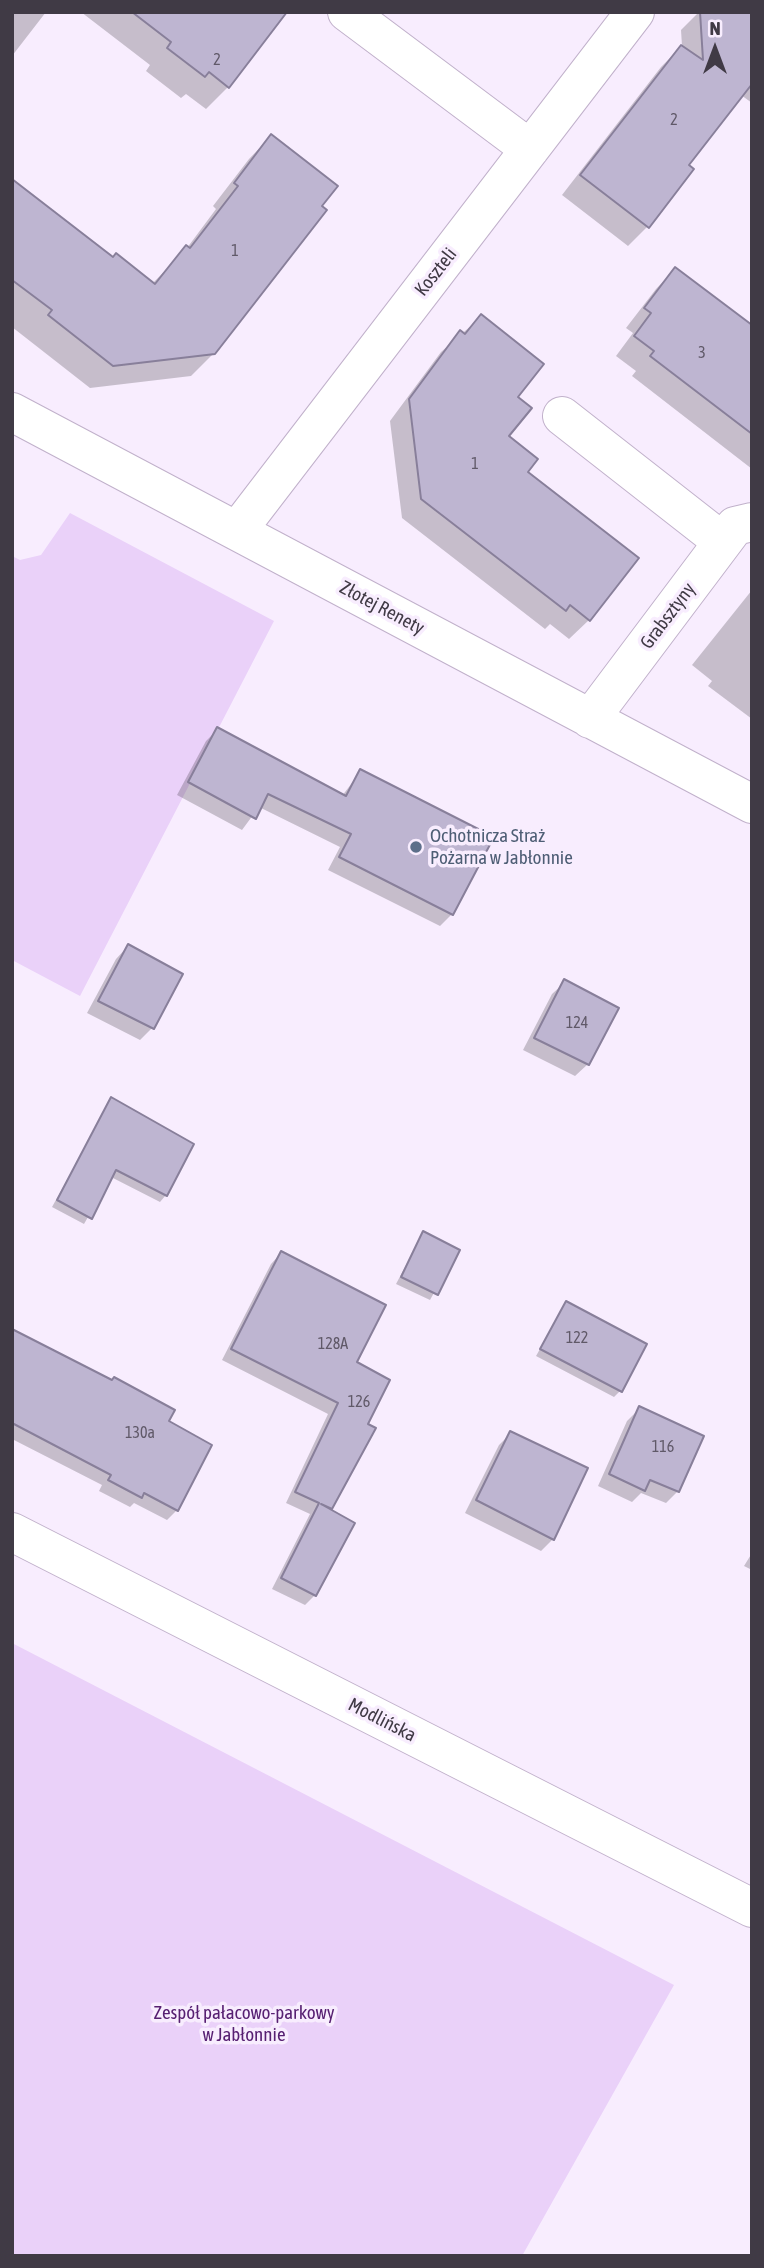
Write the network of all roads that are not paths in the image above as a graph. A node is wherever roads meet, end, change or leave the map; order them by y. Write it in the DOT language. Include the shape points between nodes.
graph roads {
  1 [pos="347,12"];
  2 [pos="635,12"];
  3 [pos="530,149"];
  4 [pos="12,412"];
  5 [pos="562,416"];
  6 [pos="237,531"];
  7 [pos="738,532"];
  8 [pos="590,719"];
  9 [pos="752,804"];
  10 [pos="12,1532"];
  11 [pos="752,1908"];
  1 -- 3 [label="street"];
  2 -- 3 [label="street, Koszteli"];
  3 -- 6 [label="street, Koszteli"];
  4 -- 6 [label="street, Złotej Renety"];
  5 -- 7 [label="street"];
  6 -- 8 [label="street, Złotej Renety"];
  7 -- 8 [label="street, Grabsztyny"];
  8 -- 9 [label="street, Złotej Renety"];
  10 -- 11 [label="street, Modlińska"];
}
